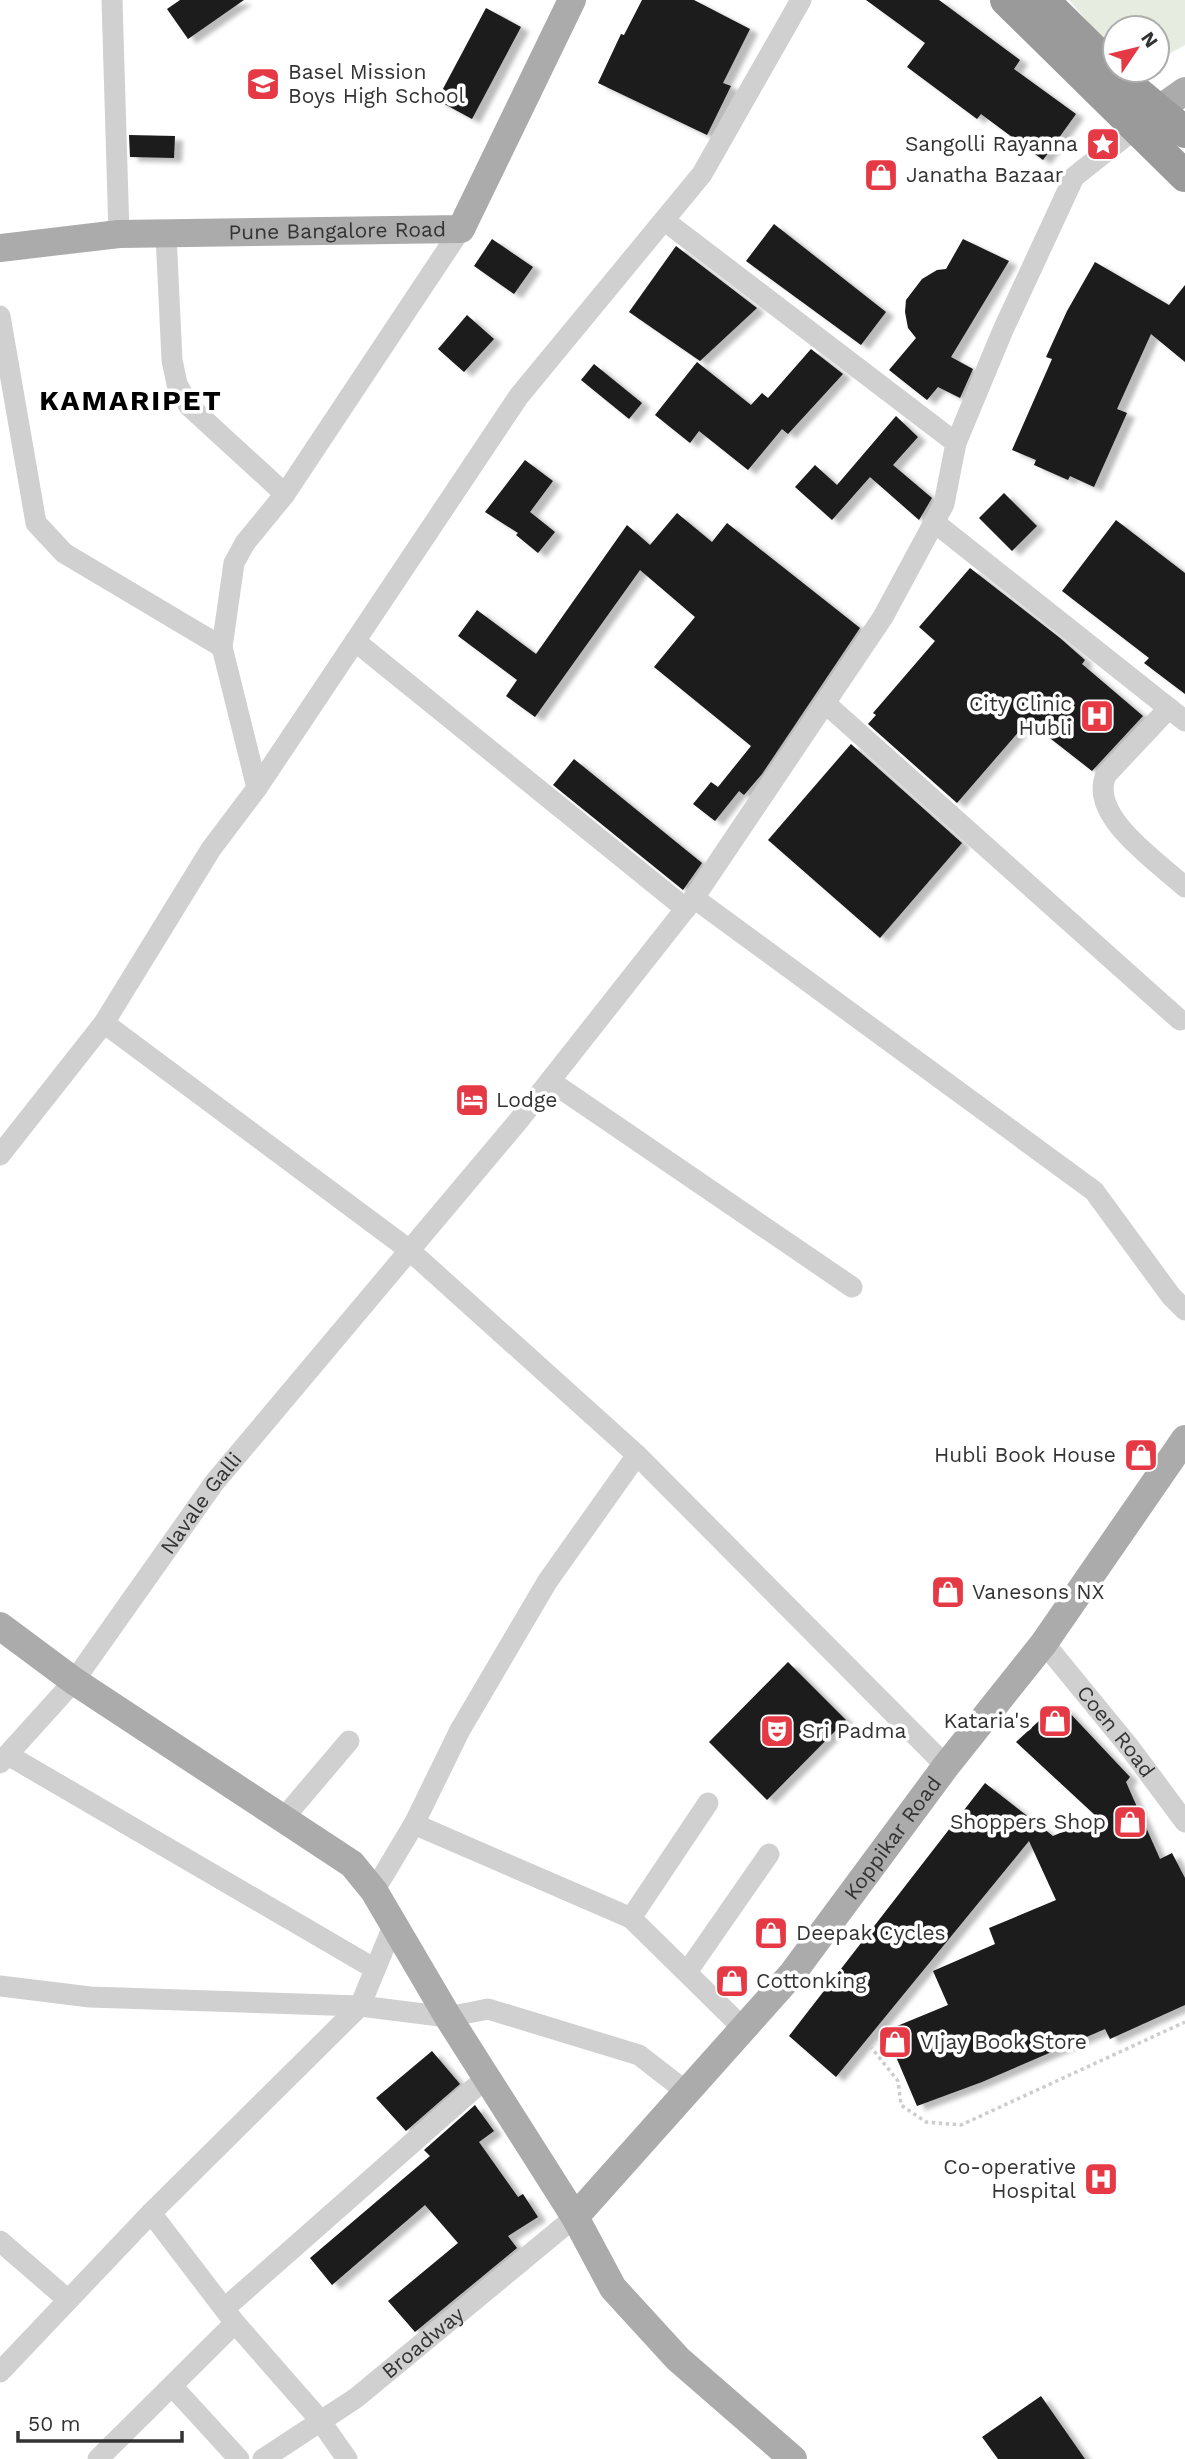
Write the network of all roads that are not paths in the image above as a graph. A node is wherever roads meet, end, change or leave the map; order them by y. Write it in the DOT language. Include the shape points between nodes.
graph roads {
  1 [pos="113,0"];
  2 [pos="572,0"];
  3 [pos="801,0"];
  4 [pos="1006,0"];
  5 [pos="1043,0"];
  6 [pos="1185,91"];
  7 [pos="1148,119"];
  8 [pos="1185,132"];
  9 [pos="1185,176"];
  10 [pos="665,221"];
  11 [pos="461,229"];
  12 [pos="119,234"];
  13 [pos="166,235"];
  14 [pos="0,248"];
  15 [pos="0,316"];
  16 [pos="956,443"];
  17 [pos="285,494"];
  18 [pos="934,522"];
  19 [pos="355,641"];
  20 [pos="222,647"];
  21 [pos="825,703"];
  22 [pos="1177,714"];
  23 [pos="257,788"];
  24 [pos="1185,887"];
  25 [pos="690,904"];
  26 [pos="1180,1020"];
  27 [pos="104,1023"];
  28 [pos="550,1081"];
  29 [pos="0,1155"];
  30 [pos="408,1249"];
  31 [pos="852,1287"];
  32 [pos="1185,1310"];
  33 [pos="1185,1439"];
  34 [pos="637,1455"];
  35 [pos="0,1626"];
  36 [pos="1044,1643"];
  37 [pos="74,1681"];
  38 [pos="349,1741"];
  39 [pos="4,1759"];
  40 [pos="946,1766"];
  41 [pos="708,1803"];
  42 [pos="282,1820"];
  43 [pos="1185,1822"];
  44 [pos="414,1824"];
  45 [pos="769,1854"];
  46 [pos="374,1891"];
  47 [pos="631,1918"];
  48 [pos="394,1924"];
  49 [pos="375,1969"];
  50 [pos="687,1972"];
  51 [pos="0,1986"];
  52 [pos="360,2006"];
  53 [pos="448,2017"];
  54 [pos="744,2030"];
  55 [pos="487,2077"];
  56 [pos="688,2093"];
  57 [pos="151,2213"];
  58 [pos="575,2217"];
  59 [pos="0,2241"];
  60 [pos="68,2300"];
  61 [pos="230,2315"];
  62 [pos="0,2372"];
  63 [pos="172,2386"];
  64 [pos="319,2419"];
  65 [pos="98,2459"];
  66 [pos="239,2459"];
  67 [pos="263,2459"];
  68 [pos="347,2459"];
  69 [pos="793,2459"];
  1 -- 12 [label="street"];
  2 -- 11 [label="main road, Pune Bangalore Road"];
  3 -- 10 [label="street" via="702,174"];
  4 -- 7 [label="highway"];
  5 -- 7 [label="highway" via="1132,88"];
  6 -- 7 [label="main road"];
  7 -- 8 [label="highway"];
  7 -- 9 [label="highway"];
  7 -- 16 [label="street, Navale Galli" via="1074,177"];
  10 -- 16 [label="street"];
  10 -- 19 [label="street" via="519,396"];
  11 -- 13 [label="main road, Pune Bangalore Road"];
  11 -- 17 [label="street"];
  12 -- 13 [label="main road, Pune Bangalore Road"];
  12 -- 14 [label="main road, Pune Bangalore Road"];
  13 -- 17 [label="street" via="177,384 189,406"];
  15 -- 20 [label="street" via="36,523 64,553"];
  16 -- 18 [label="street, Navale Galli" via="944,504"];
  17 -- 20 [label="street" via="245,542 234,563"];
  18 -- 21 [label="street, Navale Galli" via="883,617"];
  18 -- 22 [label="street"];
  19 -- 23 [label="street"];
  19 -- 25 [label="street"];
  20 -- 23 [label="street"];
  21 -- 25 [label="street, Navale Galli"];
  21 -- 26 [label="street"];
  22 -- 24 [label="street" via="1106,775 1100,788 1114,820"];
  23 -- 27 [label="street" via="211,849"];
  25 -- 28 [label="street, Navale Galli"];
  25 -- 32 [label="street" via="1094,1191"];
  27 -- 29 [label="street"];
  27 -- 30 [label="street"];
  28 -- 30 [label="street, Navale Galli"];
  28 -- 31 [label="street"];
  30 -- 34 [label="street"];
  30 -- 37 [label="street, Navale Galli" via="214,1483"];
  33 -- 36 [label="main road, Koppikar Road"];
  34 -- 40 [label="street"];
  34 -- 44 [label="street" via="547,1582 460,1730"];
  35 -- 37 [label="main road"];
  36 -- 40 [label="main road, Koppikar Road"];
  36 -- 43 [label="street, Coen Road"];
  37 -- 39 [label="street, Navale Galli"];
  37 -- 42 [label="main road"];
  38 -- 42 [label="street"];
  39 -- 49 [label="street"];
  40 -- 54 [label="main road, Koppikar Road" via="792,1974"];
  41 -- 47 [label="street"];
  42 -- 46 [label="main road" via="352,1864"];
  44 -- 46 [label="street"];
  44 -- 47 [label="street"];
  45 -- 50 [label="street"];
  46 -- 48 [label="main road"];
  47 -- 50 [label="street"];
  48 -- 49 [label="street"];
  48 -- 53 [label="main road"];
  49 -- 52 [label="street"];
  50 -- 54 [label="street"];
  51 -- 52 [label="street" via="90,1997"];
  52 -- 53 [label="street"];
  52 -- 57 [label="street"];
  53 -- 55 [label="main road"];
  53 -- 56 [label="street" via="488,2009 639,2055"];
  54 -- 56 [label="main road, Koppikar Road"];
  55 -- 58 [label="main road"];
  55 -- 61 [label="street"];
  56 -- 58 [label="main road, Koppikar Road"];
  57 -- 60 [label="street"];
  57 -- 61 [label="street"];
  58 -- 64 [label="street, Broadway" via="356,2398"];
  58 -- 69 [label="main road" via="622,2298 678,2359"];
  59 -- 60 [label="street"];
  60 -- 62 [label="street"];
  61 -- 63 [label="street"];
  61 -- 64 [label="street"];
  63 -- 65 [label="street"];
  63 -- 66 [label="street"];
  64 -- 67 [label="street, Broadway"];
  64 -- 68 [label="street"];
}
